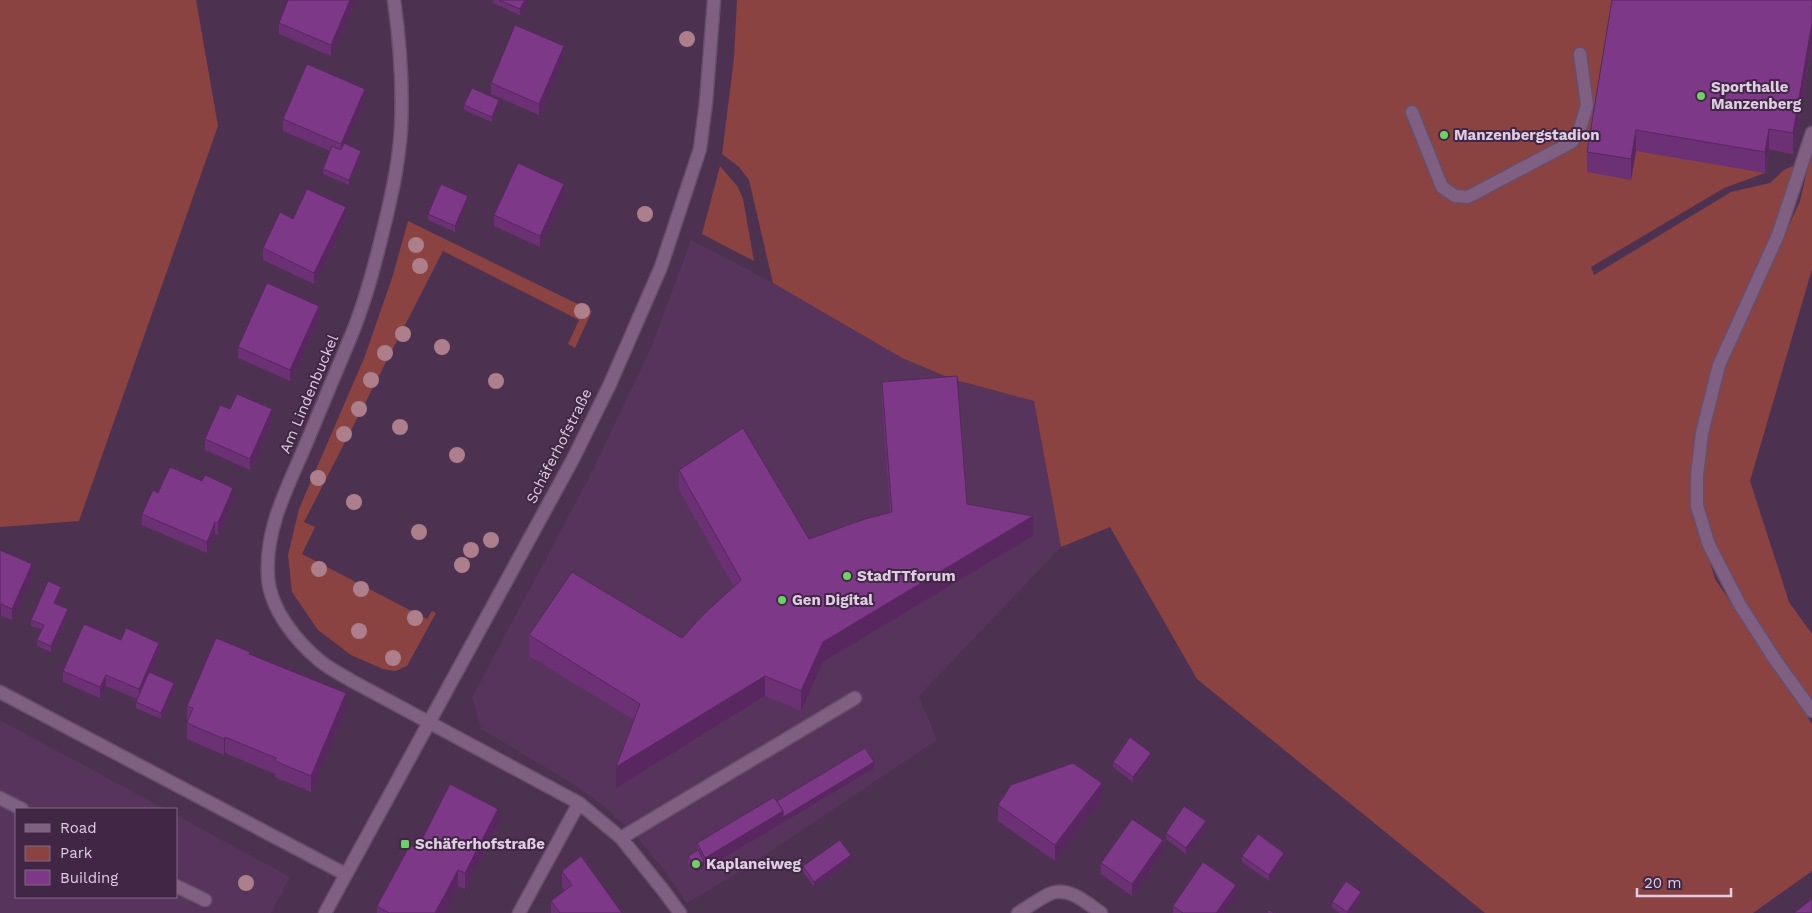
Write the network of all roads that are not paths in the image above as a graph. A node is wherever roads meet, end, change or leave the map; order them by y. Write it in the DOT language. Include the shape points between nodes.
graph roads {
  1 [pos="394,0"];
  2 [pos="714,0"];
  3 [pos="1580,54"];
  4 [pos="1412,112"];
  5 [pos="1812,133"];
  6 [pos="0,692"];
  7 [pos="854,698"];
  8 [pos="1812,710"];
  9 [pos="429,722"];
  10 [pos="0,798"];
  11 [pos="579,802"];
  12 [pos="20,808"];
  13 [pos="621,838"];
  14 [pos="345,874"];
  15 [pos="178,887"];
  16 [pos="205,900"];
  17 [pos="325,913"];
  18 [pos="519,913"];
  19 [pos="680,913"];
  20 [pos="1018,913"];
  21 [pos="1101,913"];
  1 -- 9 [label="street, Am Lindenbuckel" via="401,73 401,129 389,208 369,285 352,334 275,515 268,548 268,578 283,620 298,641 321,662"];
  2 -- 9 [label="street, Schäferhofstraße" via="700,149 662,267 573,458"];
  3 -- 4 [label="street" via="1587,105 1580,132 1572,142 1468,197 1456,196 1442,187"];
  5 -- 8 [label="street" via="1778,235 1719,365 1702,434 1697,475 1698,506 1709,545 1740,606"];
  6 -- 14 [label="street"];
  7 -- 13 [label="street"];
  9 -- 11 [label="street"];
  9 -- 14 [label="street, Schäferhofstraße"];
  10 -- 12 [label="street"];
  11 -- 13 [label="street"];
  11 -- 18 [label="street"];
  13 -- 19 [label="street"];
  14 -- 17 [label="street, Schäferhofstraße"];
  15 -- 16 [label="street"];
  20 -- 21 [label="street" via="1053,893 1066,893 1080,898"];
}
